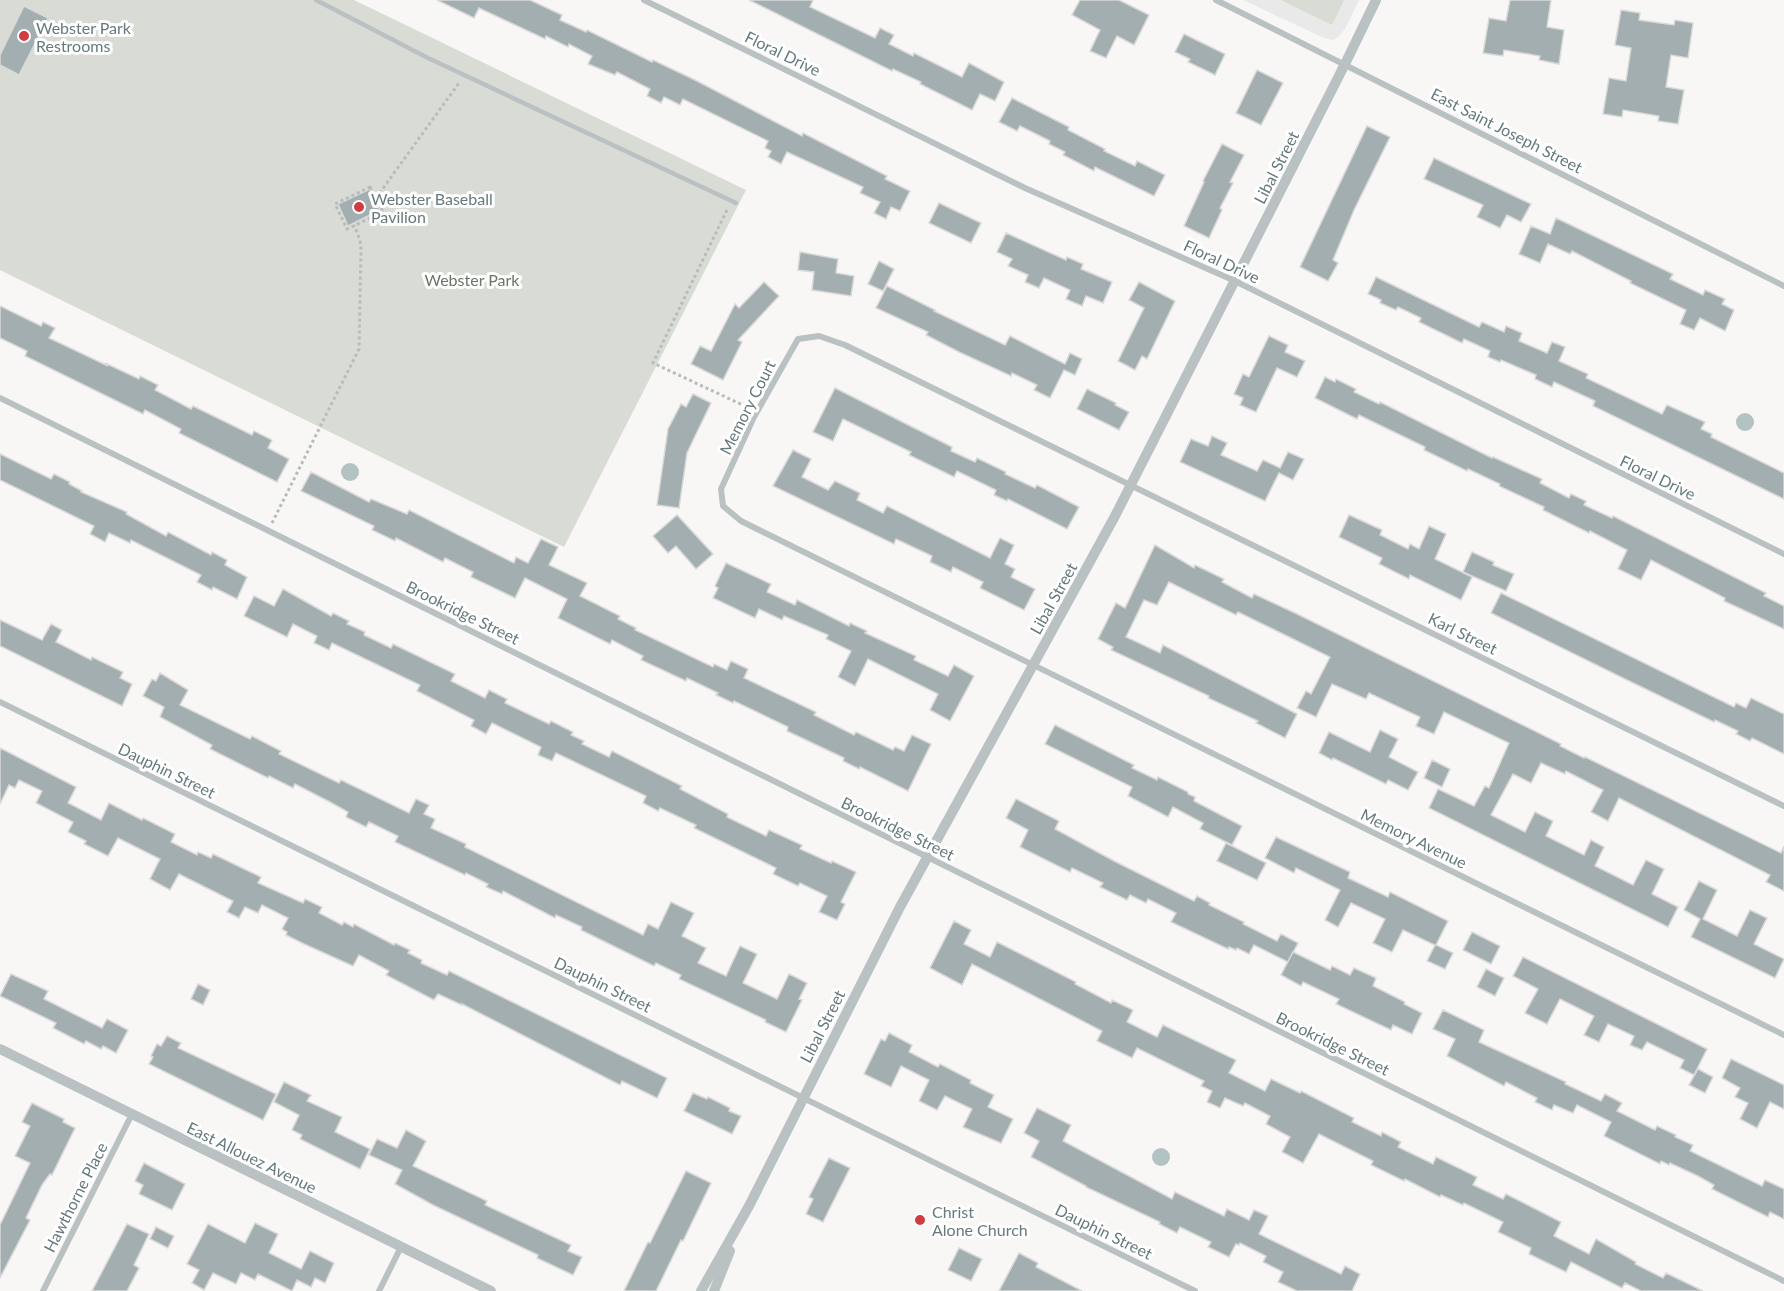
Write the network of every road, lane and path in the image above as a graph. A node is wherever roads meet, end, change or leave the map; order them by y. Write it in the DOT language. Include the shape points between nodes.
graph roads {
  1 [pos="316,0"];
  2 [pos="644,0"];
  3 [pos="1216,0"];
  4 [pos="1376,0"];
  5 [pos="1345,64"];
  6 [pos="454,92"];
  7 [pos="376,198"];
  8 [pos="734,202"];
  9 [pos="354,225"];
  10 [pos="1235,280"];
  11 [pos="1784,286"];
  12 [pos="0,398"];
  13 [pos="756,412"];
  14 [pos="1131,485"];
  15 [pos="268,530"];
  16 [pos="1784,554"];
  17 [pos="1033,665"];
  18 [pos="0,702"];
  19 [pos="1784,806"];
  20 [pos="927,858"];
  21 [pos="1784,1035"];
  22 [pos="0,1049"];
  23 [pos="802,1097"];
  24 [pos="132,1114"];
  25 [pos="749,1206"];
  26 [pos="401,1247"];
  27 [pos="1784,1281"];
  28 [pos="43,1291"];
  29 [pos="379,1291"];
  30 [pos="491,1291"];
  31 [pos="701,1291"];
  32 [pos="714,1291"];
  33 [pos="1195,1291"];
  1 -- 8 [label="lane" via="428,58"];
  2 -- 10 [label="street, Floral Drive" via="1025,188"];
  3 -- 5 [label="street, East Saint Joseph Street"];
  4 -- 5 [label="street, Libal Street"];
  5 -- 10 [label="street, Libal Street"];
  5 -- 11 [label="street, East Saint Joseph Street"];
  6 -- 7 [label="path"];
  7 -- 9 [label="path" via="383,212"];
  7 -- 9 [label="path" via="370,187 335,204 347,229"];
  8 -- 13 [label="path" via="653,363"];
  9 -- 15 [label="path" via="361,249 359,349"];
  10 -- 14 [label="street, Libal Street"];
  10 -- 16 [label="street, Floral Drive"];
  12 -- 15 [label="street, Brookridge Street"];
  13 -- 14 [label="street, Memory Court" via="798,339 819,336 845,345"];
  13 -- 17 [label="street, Memory Court" via="721,489 723,506 741,521"];
  14 -- 17 [label="street, Libal Street"];
  14 -- 19 [label="street, Karl Street"];
  15 -- 20 [label="street, Brookridge Street"];
  17 -- 20 [label="street, Libal Street"];
  17 -- 21 [label="street, Memory Avenue"];
  18 -- 23 [label="street, Dauphin Street"];
  20 -- 23 [label="street, Libal Street"];
  20 -- 27 [label="street, Brookridge Street"];
  22 -- 24 [label="street, East Allouez Avenue"];
  23 -- 25 [label="street, Libal Street"];
  23 -- 33 [label="street, Dauphin Street"];
  24 -- 26 [label="street, East Allouez Avenue"];
  24 -- 28 [label="street, Hawthorne Place"];
  25 -- 31 [label="street, Libal Street"];
  25 -- 32 [label="street, Libal Street"];
  26 -- 29 [label="street"];
  26 -- 30 [label="street, East Allouez Avenue"];
}
